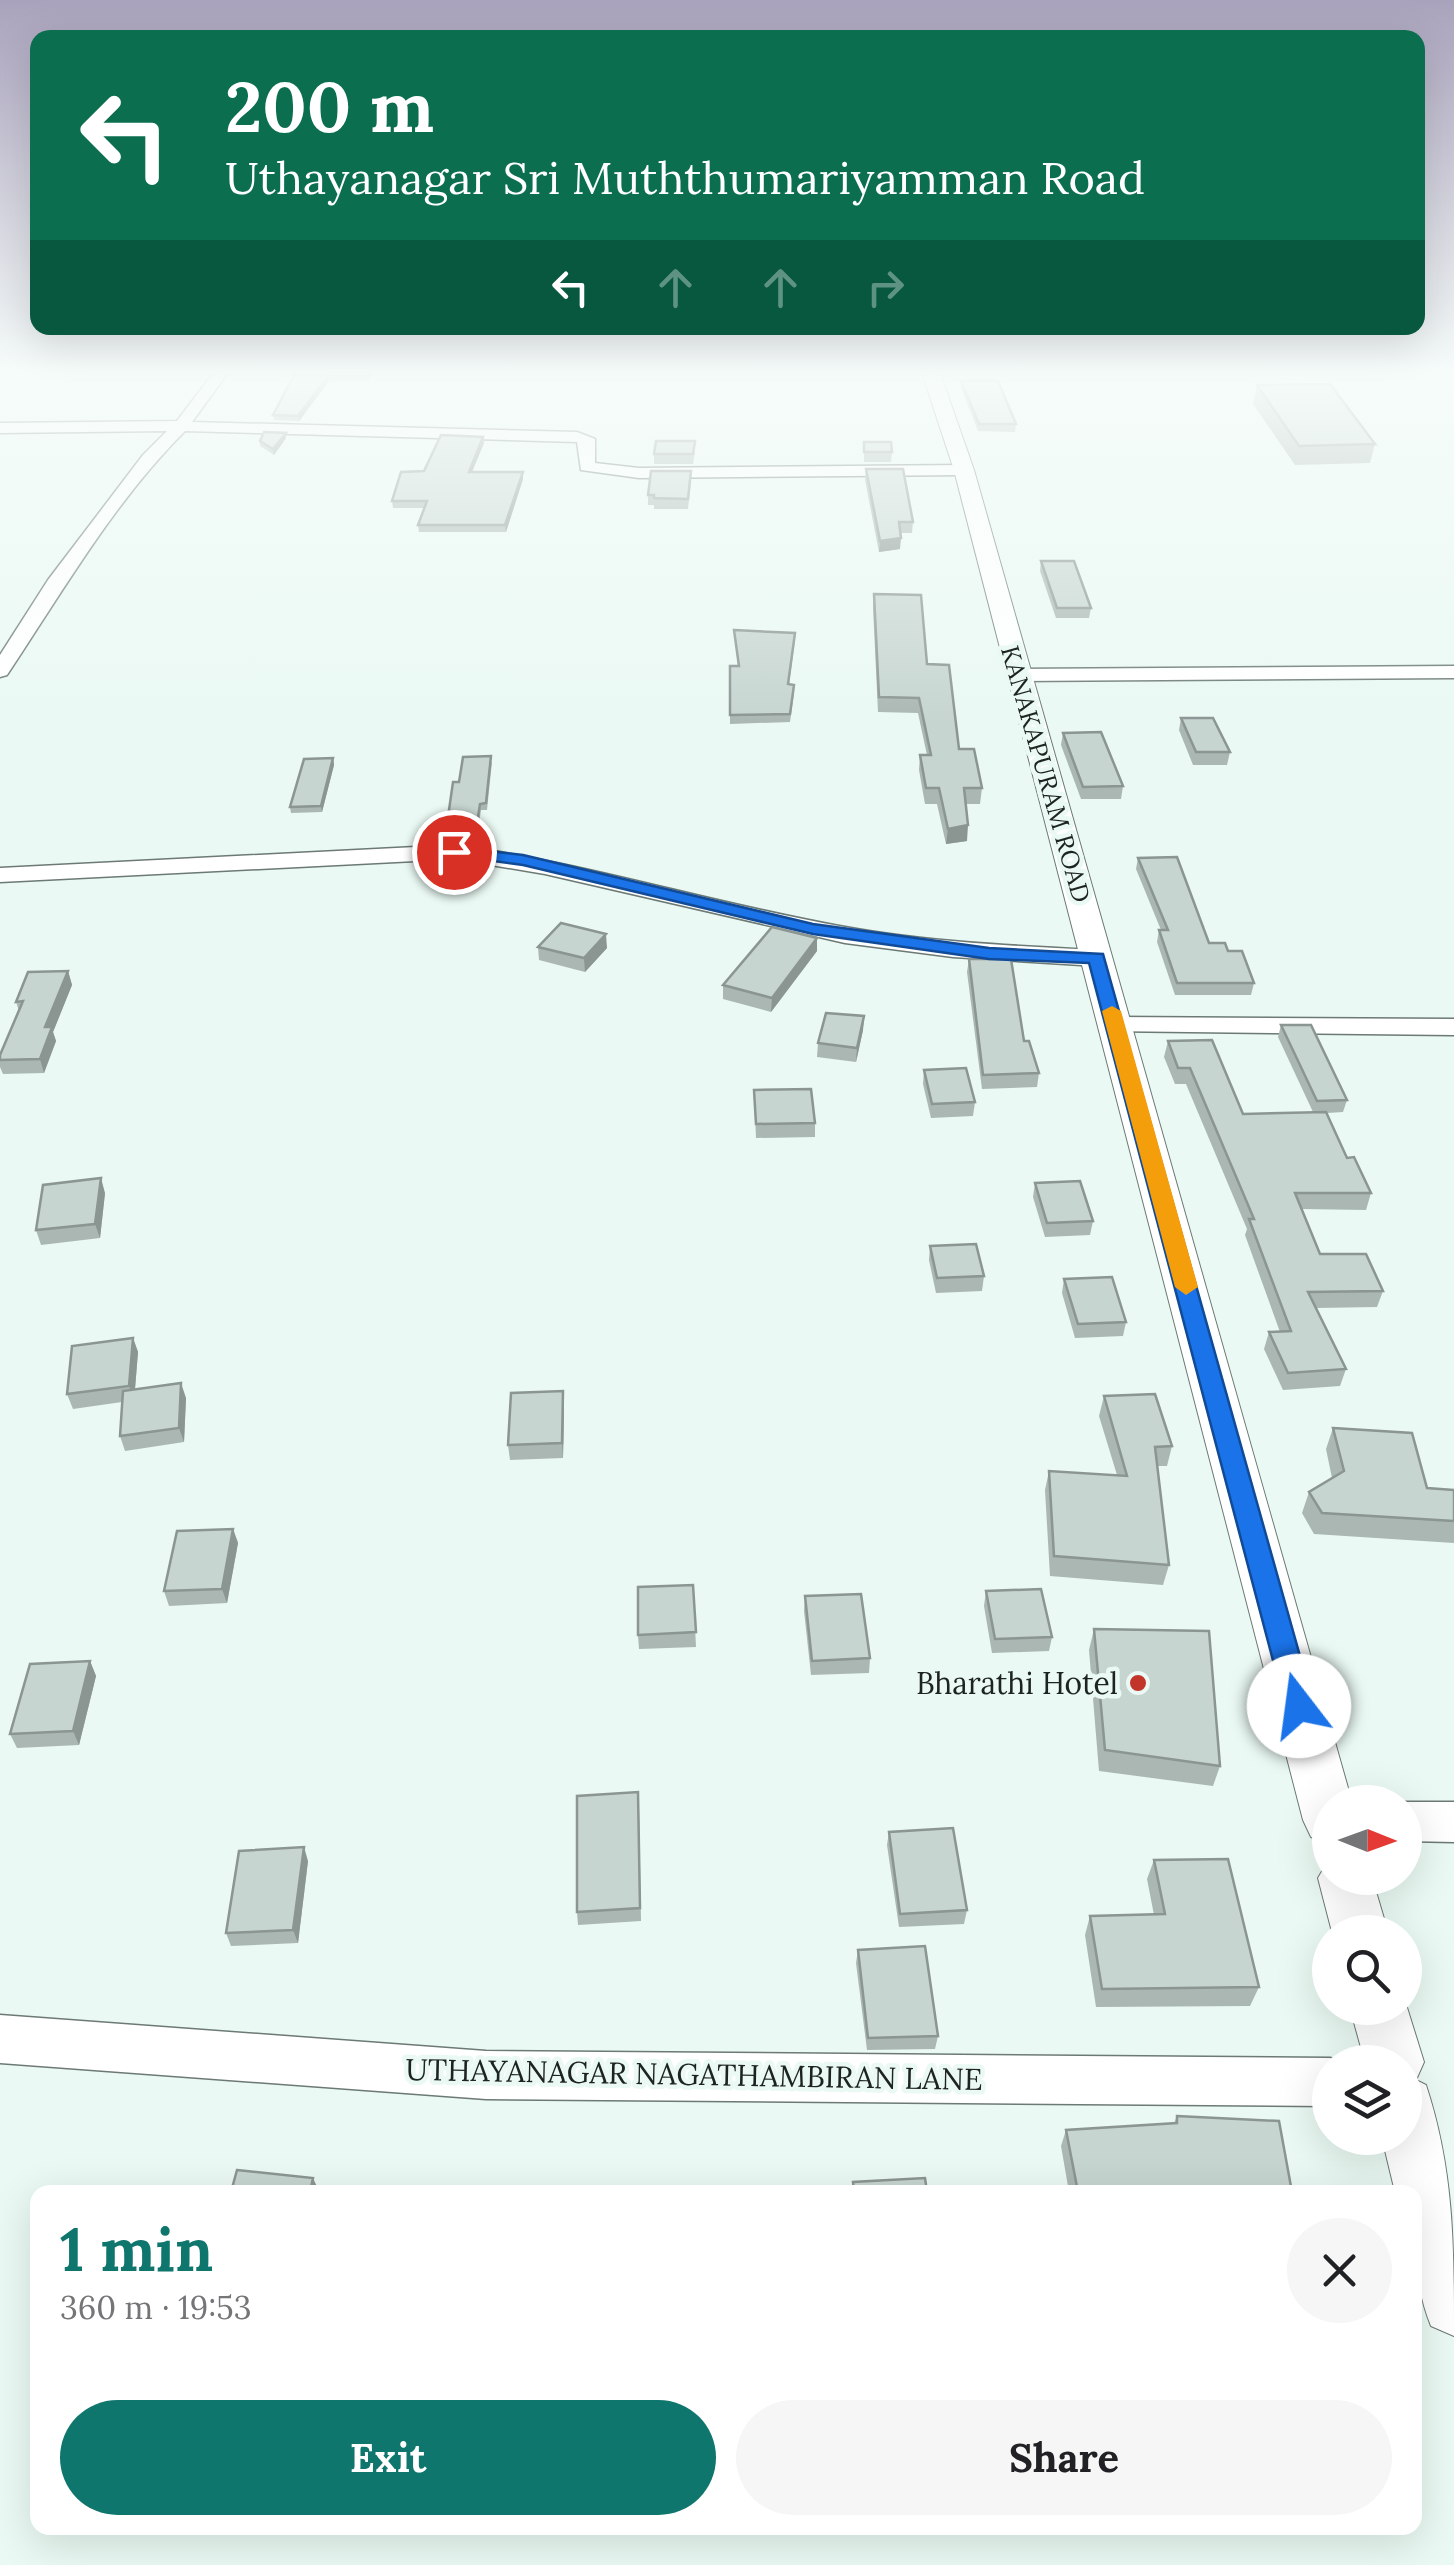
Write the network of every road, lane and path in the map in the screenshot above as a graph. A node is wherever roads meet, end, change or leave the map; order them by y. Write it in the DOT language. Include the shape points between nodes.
graph roads {
  1 [pos="127,487"];
  2 [pos="968,487"];
  3 [pos="0,671"];
  4 [pos="1454,672"];
  5 [pos="1017,674"];
  6 [pos="0,875"];
  7 [pos="1097,958"];
  8 [pos="1116,1025"];
  9 [pos="1454,1028"];
  10 [pos="1321,1785"];
  11 [pos="1422,1821"];
  12 [pos="1454,1822"];
  13 [pos="0,2039"];
  14 [pos="1312,2082"];
  15 [pos="1417,2155"];
  16 [pos="1454,2303"];
  1 -- 3 [label="street"];
  2 -- 5 [label="street, KANAKAPURAM ROAD"];
  4 -- 5 [label="street"];
  5 -- 7 [label="street, KANAKAPURAM ROAD"];
  6 -- 7 [label="street" via="454,852 523,860 813,929 989,954"];
  7 -- 8 [label="street, KANAKAPURAM ROAD"];
  8 -- 9 [label="street"];
  8 -- 10 [label="street, KANAKAPURAM ROAD"];
  11 -- 12 [label="street"];
  13 -- 14 [label="street, UTHAYANAGAR NAGATHAMBIRAN LANE" via="486,2075"];
  15 -- 16 [label="street"];
}
